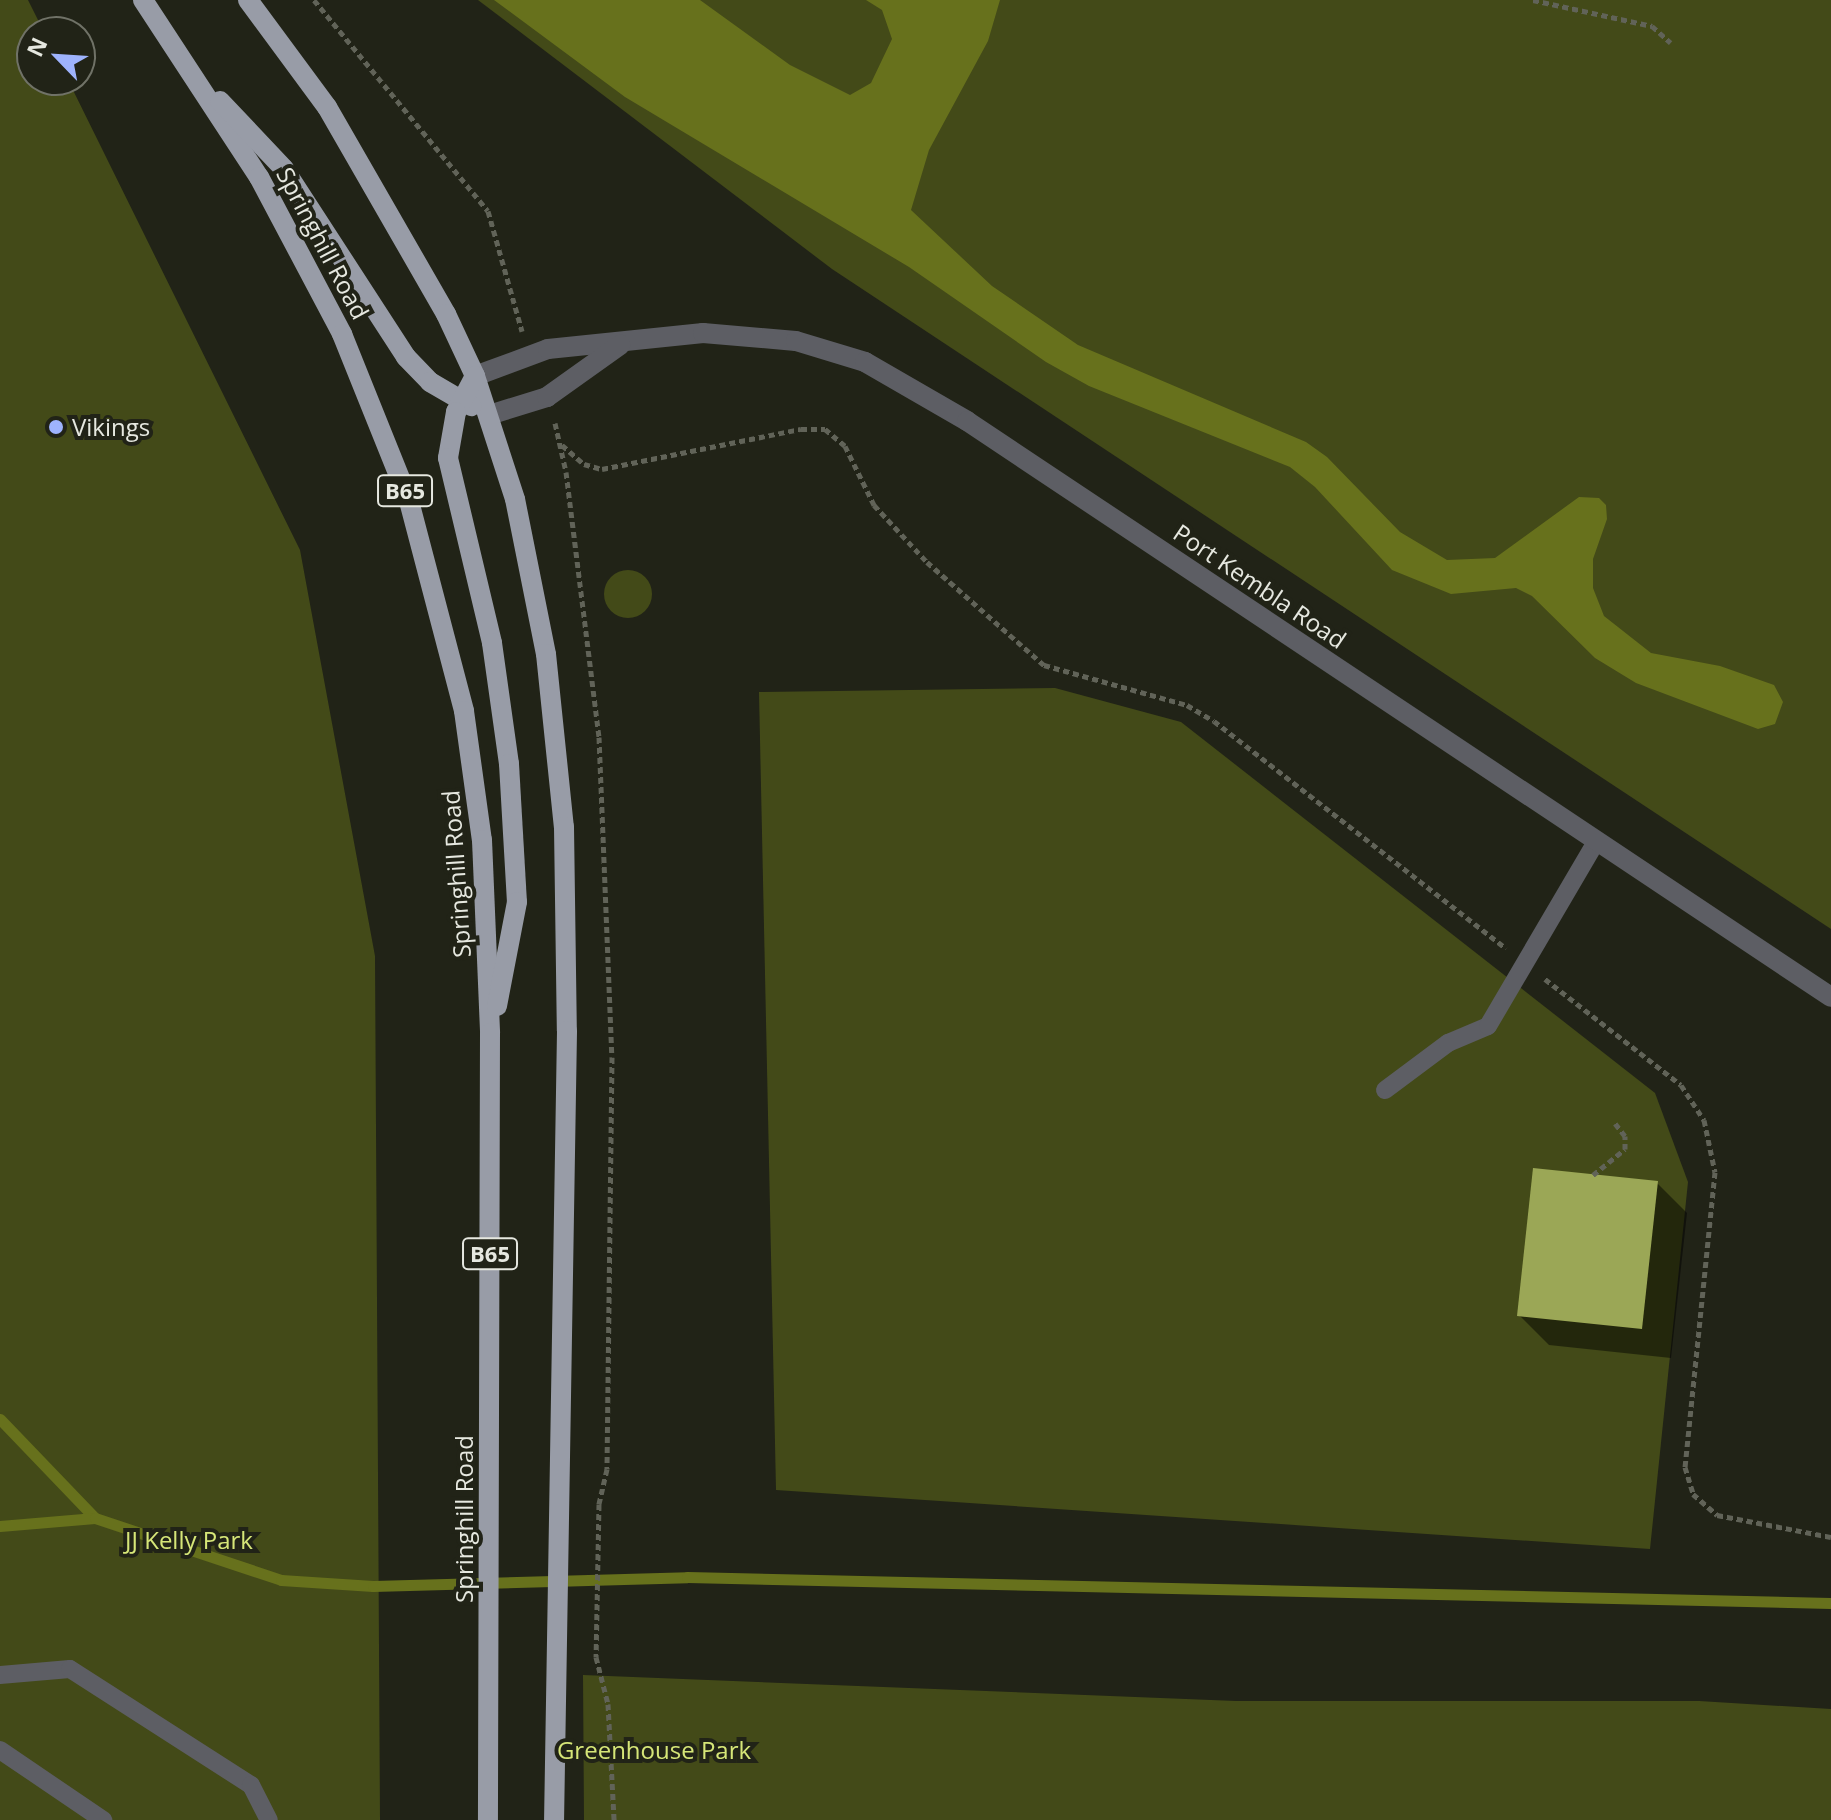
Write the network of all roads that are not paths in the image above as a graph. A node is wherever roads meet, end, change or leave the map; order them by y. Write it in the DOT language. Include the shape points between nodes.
graph roads {
  1 [pos="143,0"];
  2 [pos="248,0"];
  3 [pos="206,90"];
  4 [pos="620,345"];
  5 [pos="475,376"];
  6 [pos="461,401"];
  7 [pos="489,415"];
  8 [pos="1596,842"];
  9 [pos="1831,997"];
  10 [pos="490,1033"];
  11 [pos="1385,1090"];
  12 [pos="0,1675"];
  13 [pos="0,1750"];
  14 [pos="103,1820"];
  15 [pos="269,1820"];
  16 [pos="488,1820"];
  17 [pos="554,1820"];
  1 -- 3 [label="main road, Springhill Road / B65"];
  2 -- 5 [label="main road" via="335,119 446,314"];
  3 -- 6 [label="main road" via="284,169 406,357 430,382"];
  3 -- 10 [label="main road, Springhill Road / B65" via="309,262 390,451 426,559 458,682 476,782"];
  4 -- 5 [label="street, Port Kembla Road" via="548,349"];
  4 -- 7 [label="street, Port Kembla Road" via="547,397"];
  4 -- 8 [label="street, Port Kembla Road" via="671,335 768,336 877,368 967,421"];
  5 -- 6 [label="main road"];
  5 -- 7 [label="main road"];
  6 -- 7 [label="main road"];
  6 -- 10 [label="main road" via="452,425 448,471 497,671 518,876 514,931"];
  7 -- 17 [label="main road" via="515,499 546,654 564,827 567,1031"];
  8 -- 9 [label="street, Port Kembla Road"];
  8 -- 11 [label="lane" via="1488,1026 1448,1043"];
  10 -- 16 [label="main road, Springhill Road / B65"];
  12 -- 15 [label="lane" via="70,1669 251,1785"];
  13 -- 14 [label="lane"];
}
